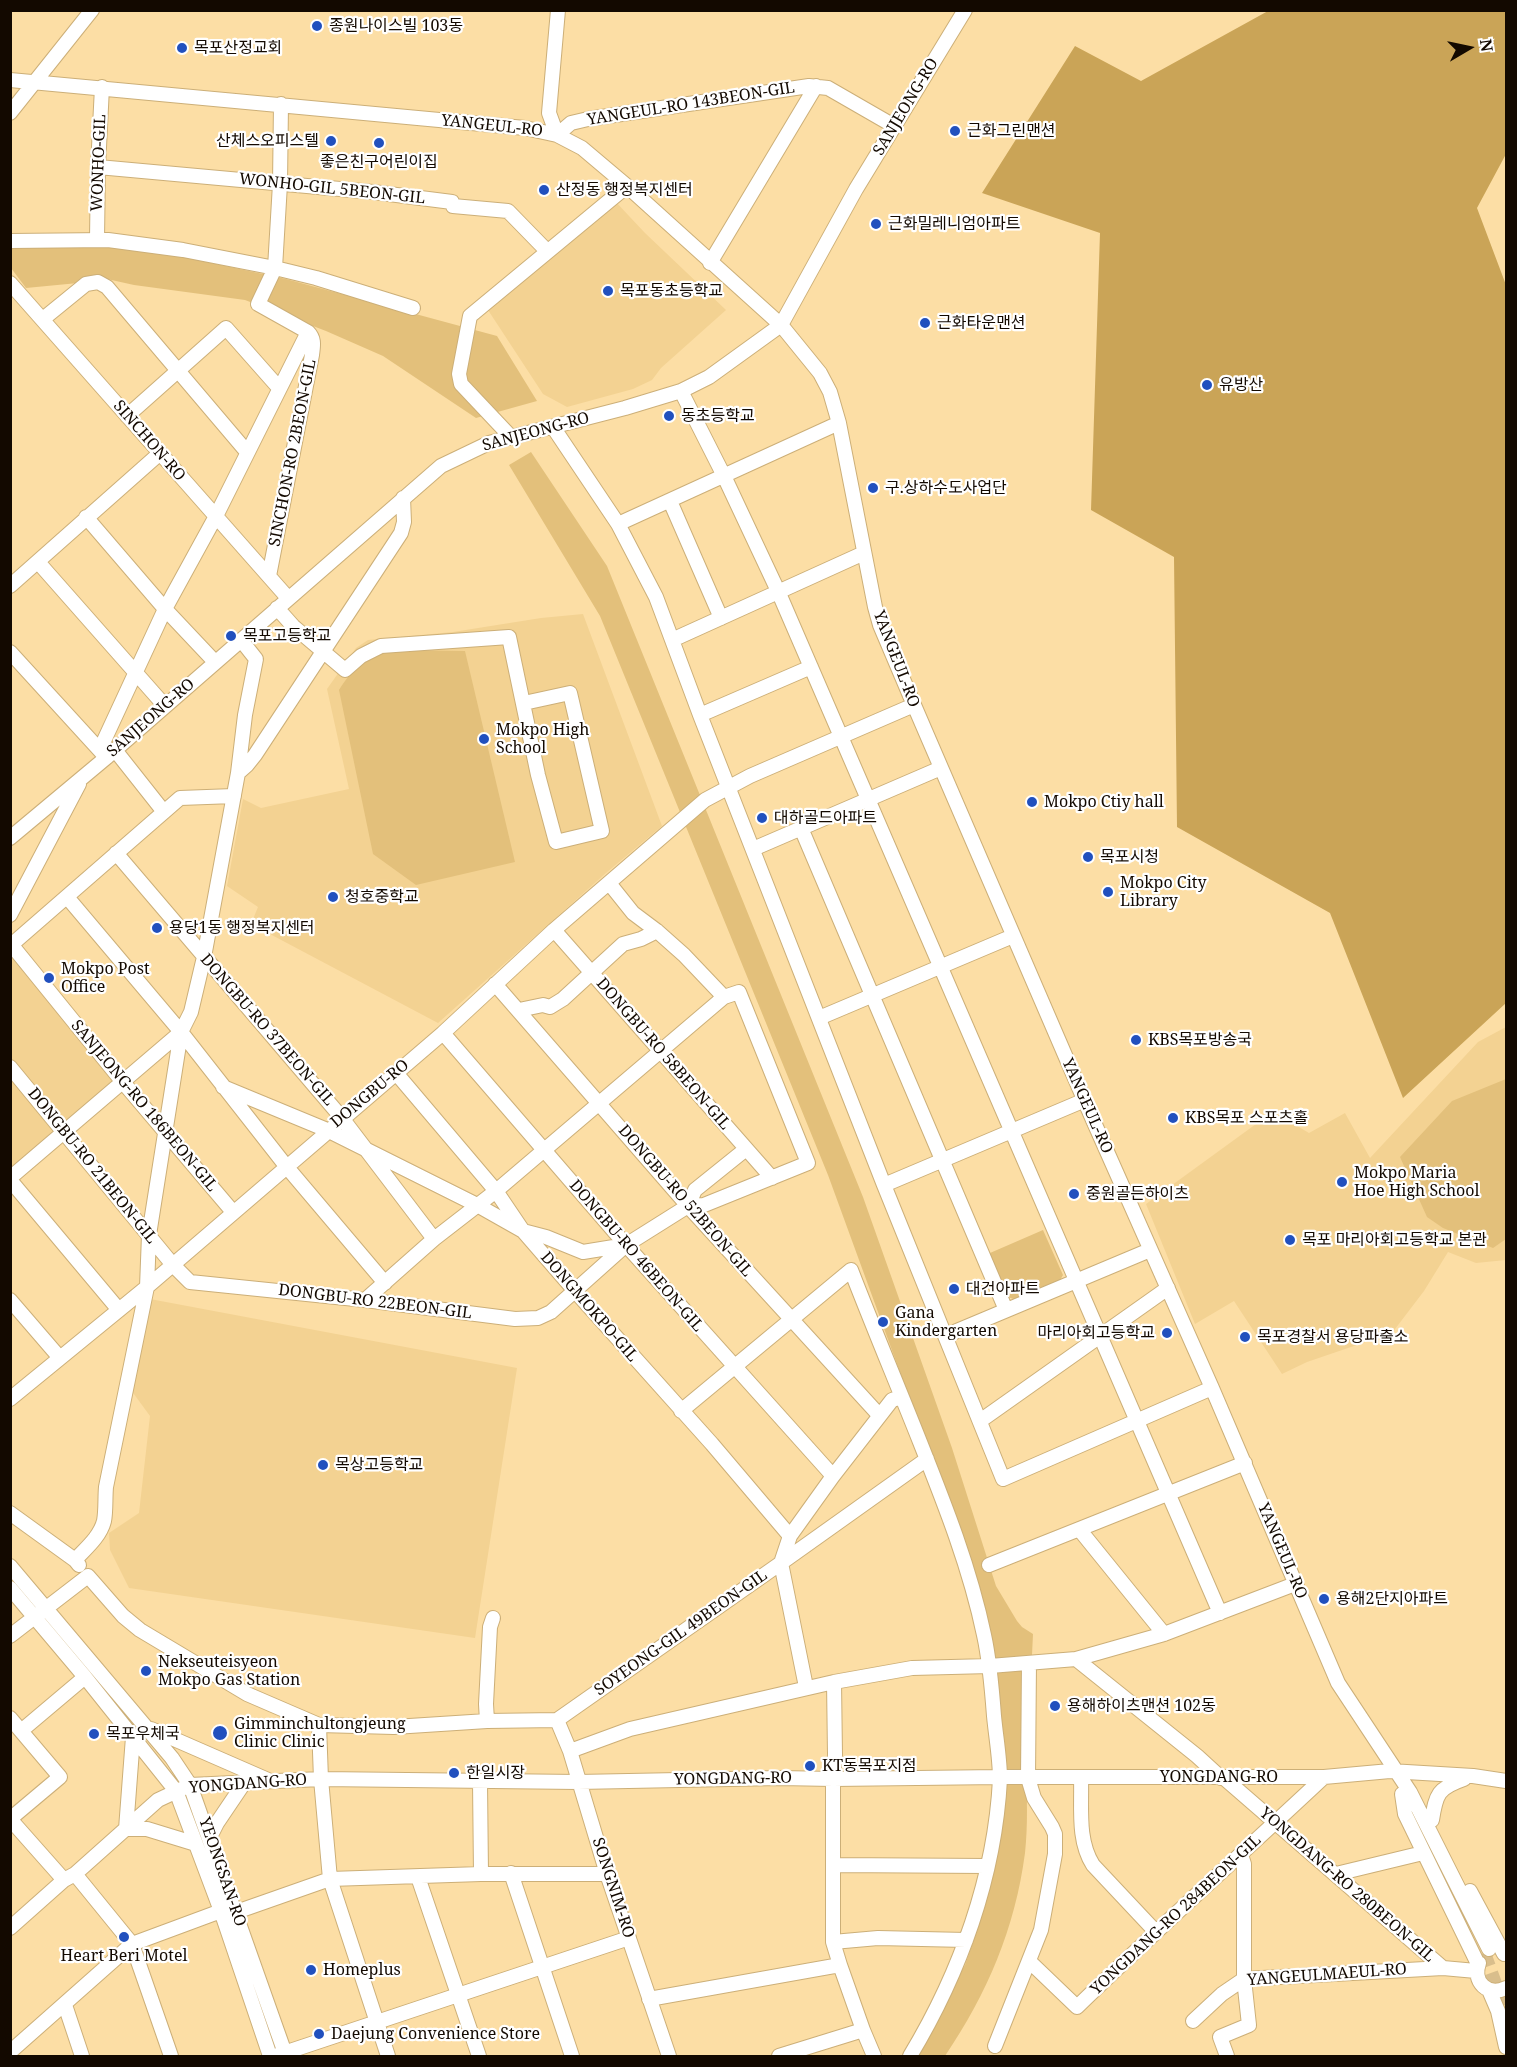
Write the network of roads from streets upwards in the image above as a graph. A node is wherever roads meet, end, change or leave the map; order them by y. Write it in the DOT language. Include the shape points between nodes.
graph roads {
  1 [pos="92,10"];
  2 [pos="558,10"];
  3 [pos="965,10"];
  4 [pos="10,80"];
  5 [pos="34,82"];
  6 [pos="102,87"];
  7 [pos="822,87"];
  8 [pos="281,104"];
  9 [pos="10,113"];
  10 [pos="894,126"];
  11 [pos="557,135"];
  12 [pos="98,167"];
  13 [pos="280,184"];
  14 [pos="627,186"];
  15 [pos="97,239"];
  16 [pos="10,241"];
  17 [pos="547,250"];
  18 [pos="710,263"];
  19 [pos="275,268"];
  20 [pos="12,286"];
  21 [pos="413,308"];
  22 [pos="43,319"];
  23 [pos="780,325"];
  24 [pos="308,332"];
  25 [pos="178,370"];
  26 [pos="279,388"];
  27 [pos="681,391"];
  28 [pos="127,416"];
  29 [pos="839,423"];
  30 [pos="553,427"];
  31 [pos="511,437"];
  32 [pos="247,452"];
  33 [pos="159,454"];
  34 [pos="724,476"];
  35 [pos="403,498"];
  36 [pos="670,501"];
  37 [pos="216,516"];
  38 [pos="86,517"];
  39 [pos="618,524"];
  40 [pos="864,554"];
  41 [pos="38,562"];
  42 [pos="269,576"];
  43 [pos="10,586"];
  44 [pos="778,591"];
  45 [pos="288,598"];
  46 [pos="277,608"];
  47 [pos="165,609"];
  48 [pos="721,618"];
  49 [pos="241,640"];
  50 [pos="672,640"];
  51 [pos="323,651"];
  52 [pos="10,652"];
  53 [pos="215,662"];
  54 [pos="811,667"];
  55 [pos="135,672"];
  56 [pos="524,703"];
  57 [pos="914,705"];
  58 [pos="165,706"];
  59 [pos="700,715"];
  60 [pos="841,736"];
  61 [pos="111,753"];
  62 [pos="941,768"];
  63 [pos="238,773"];
  64 [pos="81,778"];
  65 [pos="728,787"];
  66 [pos="234,796"];
  67 [pos="868,800"];
  68 [pos="164,812"];
  69 [pos="801,828"];
  70 [pos="10,838"];
  71 [pos="753,849"];
  72 [pos="116,853"];
  73 [pos="609,883"];
  74 [pos="66,897"];
  75 [pos="10,915"];
  76 [pos="554,930"];
  77 [pos="657,931"];
  78 [pos="1013,936"];
  79 [pos="11,944"];
  80 [pos="204,957"];
  81 [pos="940,965"];
  82 [pos="591,972"];
  83 [pos="495,984"];
  84 [pos="872,995"];
  85 [pos="724,997"];
  86 [pos="519,1011"];
  87 [pos="819,1018"];
  88 [pos="181,1032"];
  89 [pos="443,1033"];
  90 [pos="661,1051"];
  91 [pos="10,1067"];
  92 [pos="396,1072"];
  93 [pos="122,1081"];
  94 [pos="223,1087"];
  95 [pos="1085,1100"];
  96 [pos="600,1104"];
  97 [pos="342,1118"];
  98 [pos="327,1130"];
  99 [pos="1012,1131"];
  100 [pos="65,1132"];
  101 [pos="165,1132"];
  102 [pos="746,1149"];
  103 [pos="544,1150"];
  104 [pos="370,1153"];
  105 [pos="942,1160"];
  106 [pos="286,1166"];
  107 [pos="772,1178"];
  108 [pos="10,1179"];
  109 [pos="884,1185"];
  110 [pos="496,1191"];
  111 [pos="477,1205"];
  112 [pos="688,1206"];
  113 [pos="233,1212"];
  114 [pos="524,1231"];
  115 [pos="149,1235"];
  116 [pos="434,1239"];
  117 [pos="626,1245"];
  118 [pos="1150,1250"];
  119 [pos="173,1265"];
  120 [pos="1076,1280"];
  121 [pos="385,1283"];
  122 [pos="147,1287"];
  123 [pos="1168,1288"];
  124 [pos="575,1291"];
  125 [pos="10,1300"];
  126 [pos="365,1300"];
  127 [pos="119,1310"];
  128 [pos="1006,1310"];
  129 [pos="792,1320"];
  130 [pos="945,1336"];
  131 [pos="1101,1336"];
  132 [pos="60,1358"];
  133 [pos="734,1367"];
  134 [pos="1212,1388"];
  135 [pos="901,1396"];
  136 [pos="10,1399"];
  137 [pos="681,1411"];
  138 [pos="879,1415"];
  139 [pos="980,1421"];
  140 [pos="1137,1421"];
  141 [pos="927,1459"];
  142 [pos="1245,1463"];
  143 [pos="833,1476"];
  144 [pos="1168,1494"];
  145 [pos="10,1513"];
  146 [pos="1079,1529"];
  147 [pos="790,1536"];
  148 [pos="75,1560"];
  149 [pos="782,1563"];
  150 [pos="989,1565"];
  151 [pos="10,1566"];
  152 [pos="88,1576"];
  153 [pos="1295,1584"];
  154 [pos="10,1588"];
  155 [pos="46,1608"];
  156 [pos="1220,1613"];
  157 [pos="34,1617"];
  158 [pos="493,1618"];
  159 [pos="1164,1634"];
  160 [pos="10,1636"];
  161 [pos="1076,1659"];
  162 [pos="1029,1664"];
  163 [pos="990,1666"];
  164 [pos="85,1677"];
  165 [pos="834,1682"];
  166 [pos="806,1688"];
  167 [pos="10,1718"];
  168 [pos="557,1720"];
  169 [pos="488,1721"];
  170 [pos="319,1725"];
  171 [pos="147,1728"];
  172 [pos="21,1731"];
  173 [pos="133,1737"];
  174 [pos="570,1751"];
  175 [pos="1394,1772"];
  176 [pos="1473,1776"];
  177 [pos="1000,1777"];
  178 [pos="1324,1777"];
  179 [pos="1028,1778"];
  180 [pos="1081,1778"];
  181 [pos="1222,1778"];
  182 [pos="321,1779"];
  183 [pos="833,1779"];
  184 [pos="1506,1781"];
  185 [pos="273,1782"];
  186 [pos="480,1782"];
  187 [pos="578,1782"];
  188 [pos="244,1783"];
  189 [pos="190,1785"];
  190 [pos="176,1791"];
  191 [pos="1406,1793"];
  192 [pos="10,1819"];
  193 [pos="1432,1820"];
  194 [pos="1275,1822"];
  195 [pos="126,1829"];
  196 [pos="210,1837"];
  197 [pos="196,1844"];
  198 [pos="1423,1853"];
  199 [pos="1241,1855"];
  200 [pos="833,1865"];
  201 [pos="987,1866"];
  202 [pos="511,1873"];
  203 [pos="481,1874"];
  204 [pos="607,1874"];
  205 [pos="1336,1874"];
  206 [pos="70,1877"];
  207 [pos="418,1877"];
  208 [pos="330,1879"];
  209 [pos="221,1911"];
  210 [pos="236,1912"];
  211 [pos="10,1928"];
  212 [pos="1155,1931"];
  213 [pos="629,1938"];
  214 [pos="966,1940"];
  215 [pos="832,1942"];
  216 [pos="132,1944"];
  217 [pos="1505,1955"];
  218 [pos="1482,1959"];
  219 [pos="1029,1961"];
  220 [pos="840,1965"];
  221 [pos="543,1966"];
  222 [pos="1443,1968"];
  223 [pos="1244,1979"];
  224 [pos="1506,1988"];
  225 [pos="1489,1990"];
  226 [pos="459,1995"];
  227 [pos="649,1999"];
  228 [pos="65,2005"];
  229 [pos="1193,2021"];
  230 [pos="377,2023"];
  231 [pos="863,2030"];
  232 [pos="995,2046"];
  233 [pos="12,2047"];
  234 [pos="1506,2047"];
  235 [pos="82,2056"];
  236 [pos="171,2056"];
  237 [pos="279,2056"];
  238 [pos="388,2056"];
  239 [pos="479,2056"];
  240 [pos="572,2056"];
  241 [pos="669,2056"];
  242 [pos="779,2056"];
  243 [pos="874,2056"];
  244 [pos="910,2056"];
  245 [pos="1227,2056"];
  1 -- 5 [label="street"];
  2 -- 11 [label="street" via="549,113"];
  3 -- 10 [label="street, SANJEONG-RO"];
  4 -- 5 [label="street, YANGEUL-RO"];
  5 -- 6 [label="street, YANGEUL-RO"];
  5 -- 9 [label="street"];
  6 -- 8 [label="street, YANGEUL-RO"];
  6 -- 12 [label="street, WONHO-GIL"];
  7 -- 10 [label="street"];
  7 -- 11 [label="street, YANGEUL-RO 143BEON-GIL" via="588,118 571,123"];
  7 -- 18 [label="street"];
  8 -- 11 [label="street, YANGEUL-RO" via="525,128"];
  8 -- 13 [label="street"];
  10 -- 23 [label="street, SANJEONG-RO"];
  11 -- 14 [label="street, YANGEUL-RO" via="582,148"];
  12 -- 13 [label="street, WONHO-GIL 5BEON-GIL"];
  12 -- 15 [label="street, WONHO-GIL"];
  13 -- 17 [label="street, WONHO-GIL 5BEON-GIL" via="508,211"];
  13 -- 19 [label="street"];
  14 -- 17 [label="street"];
  14 -- 18 [label="street, YANGEUL-RO"];
  15 -- 16 [label="street"];
  15 -- 19 [label="street"];
  17 -- 31 [label="street" via="470,316 459,374 461,384"];
  18 -- 23 [label="street, YANGEUL-RO"];
  19 -- 21 [label="street"];
  19 -- 24 [label="street" via="258,304"];
  20 -- 22 [label="street, SINCHON-RO"];
  22 -- 25 [label="street" via="86,284 98,282 107,287"];
  22 -- 28 [label="street, SINCHON-RO"];
  23 -- 27 [label="street, SANJEONG-RO" via="708,377"];
  23 -- 29 [label="street, YANGEUL-RO" via="820,373"];
  24 -- 26 [label="street"];
  24 -- 42 [label="street, SINCHON-RO 2BEON-GIL" via="313,341 312,355"];
  25 -- 26 [label="street" via="226,328"];
  25 -- 28 [label="street"];
  25 -- 32 [label="street"];
  26 -- 32 [label="street"];
  27 -- 30 [label="street, SANJEONG-RO"];
  27 -- 34 [label="street"];
  28 -- 33 [label="street, SINCHON-RO"];
  29 -- 34 [label="street"];
  29 -- 40 [label="street, YANGEUL-RO"];
  30 -- 31 [label="street, SANJEONG-RO"];
  30 -- 39 [label="street"];
  31 -- 35 [label="street, SANJEONG-RO" via="454,459"];
  32 -- 37 [label="street"];
  33 -- 37 [label="street, SINCHON-RO"];
  33 -- 38 [label="street"];
  34 -- 36 [label="street"];
  34 -- 44 [label="street"];
  35 -- 45 [label="street, SANJEONG-RO"];
  35 -- 51 [label="street" via="401,533"];
  36 -- 39 [label="street"];
  36 -- 48 [label="street"];
  37 -- 42 [label="street, SINCHON-RO"];
  37 -- 47 [label="street"];
  38 -- 41 [label="street"];
  38 -- 47 [label="street"];
  39 -- 50 [label="street" via="656,597"];
  40 -- 44 [label="street"];
  40 -- 57 [label="street, YANGEUL-RO" via="880,625"];
  41 -- 43 [label="street"];
  41 -- 55 [label="street"];
  42 -- 45 [label="street, SINCHON-RO"];
  44 -- 48 [label="street"];
  44 -- 54 [label="street"];
  45 -- 46 [label="street, SANJEONG-RO"];
  46 -- 49 [label="street, SANJEONG-RO"];
  46 -- 51 [label="street"];
  47 -- 53 [label="street"];
  47 -- 55 [label="street"];
  48 -- 50 [label="street"];
  49 -- 53 [label="street, SANJEONG-RO"];
  49 -- 63 [label="street" via="256,659"];
  50 -- 59 [label="street"];
  51 -- 56 [label="street" via="345,670 381,646 509,637"];
  51 -- 63 [label="street" via="255,755"];
  52 -- 61 [label="street"];
  53 -- 58 [label="street, SANJEONG-RO"];
  54 -- 59 [label="street"];
  54 -- 60 [label="street"];
  55 -- 58 [label="street"];
  55 -- 61 [label="street" via="102,745"];
  56 -- 56 [label="street" via="570,693 602,831 556,842"];
  57 -- 60 [label="street, DONGBU-RO"];
  57 -- 62 [label="street, YANGEUL-RO"];
  58 -- 61 [label="street, SANJEONG-RO"];
  59 -- 65 [label="street"];
  60 -- 65 [label="street, DONGBU-RO"];
  60 -- 67 [label="street"];
  61 -- 64 [label="street, SANJEONG-RO"];
  61 -- 68 [label="street"];
  62 -- 67 [label="street"];
  62 -- 78 [label="street, YANGEUL-RO"];
  63 -- 66 [label="street"];
  64 -- 70 [label="street, SANJEONG-RO"];
  64 -- 75 [label="street"];
  65 -- 71 [label="street"];
  65 -- 73 [label="street, DONGBU-RO" via="696,807"];
  66 -- 68 [label="street" via="180,798"];
  66 -- 80 [label="street"];
  67 -- 69 [label="street"];
  67 -- 81 [label="street"];
  68 -- 72 [label="street"];
  69 -- 71 [label="street"];
  69 -- 84 [label="street"];
  71 -- 87 [label="street"];
  72 -- 74 [label="street"];
  72 -- 80 [label="street, DONGBU-RO 37BEON-GIL"];
  73 -- 76 [label="street, DONGBU-RO"];
  73 -- 77 [label="street" via="633,914"];
  74 -- 79 [label="street"];
  74 -- 88 [label="street"];
  76 -- 82 [label="street, DONGBU-RO 58BEON-GIL"];
  76 -- 83 [label="street, DONGBU-RO"];
  77 -- 82 [label="street" via="622,944"];
  77 -- 85 [label="street"];
  78 -- 81 [label="street"];
  78 -- 95 [label="street, YANGEUL-RO"];
  79 -- 93 [label="street, SANJEONG-RO 186BEON-GIL"];
  80 -- 88 [label="street" via="191,1012"];
  80 -- 97 [label="street, DONGBU-RO 37BEON-GIL"];
  81 -- 84 [label="street"];
  81 -- 99 [label="street"];
  82 -- 86 [label="street" via="550,1007"];
  82 -- 90 [label="street, DONGBU-RO 58BEON-GIL"];
  83 -- 86 [label="street, DONGBU-RO 52BEON-GIL"];
  83 -- 89 [label="street, DONGBU-RO"];
  84 -- 87 [label="street"];
  84 -- 105 [label="street"];
  85 -- 90 [label="street"];
  85 -- 107 [label="street" via="739,992 808,1164"];
  86 -- 96 [label="street, DONGBU-RO 52BEON-GIL"];
  87 -- 109 [label="street"];
  88 -- 93 [label="street"];
  88 -- 94 [label="street"];
  88 -- 101 [label="street"];
  89 -- 92 [label="street, DONGBU-RO"];
  89 -- 103 [label="street, DONGBU-RO 46BEON-GIL"];
  90 -- 96 [label="street"];
  90 -- 102 [label="street, DONGBU-RO 58BEON-GIL"];
  91 -- 100 [label="street, DONGBU-RO 21BEON-GIL"];
  92 -- 97 [label="street, DONGBU-RO"];
  92 -- 110 [label="street, DONGMOKPO-GIL"];
  93 -- 100 [label="street"];
  93 -- 101 [label="street, SANJEONG-RO 186BEON-GIL"];
  94 -- 98 [label="street"];
  94 -- 106 [label="street"];
  95 -- 99 [label="street"];
  95 -- 118 [label="street, YANGEUL-RO"];
  96 -- 103 [label="street"];
  96 -- 112 [label="street, DONGBU-RO 52BEON-GIL"];
  97 -- 98 [label="street, DONGBU-RO"];
  97 -- 104 [label="street, DONGBU-RO 37BEON-GIL"];
  98 -- 104 [label="street"];
  98 -- 106 [label="street, DONGBU-RO"];
  99 -- 105 [label="street"];
  99 -- 120 [label="street"];
  100 -- 108 [label="street"];
  100 -- 115 [label="street, DONGBU-RO 21BEON-GIL"];
  101 -- 113 [label="street, SANJEONG-RO 186BEON-GIL"];
  101 -- 115 [label="street"];
  102 -- 107 [label="street, DONGBU-RO 58BEON-GIL"];
  102 -- 112 [label="street" via="695,1190"];
  103 -- 110 [label="street"];
  103 -- 117 [label="street, DONGBU-RO 46BEON-GIL"];
  104 -- 111 [label="street"];
  104 -- 116 [label="street, DONGBU-RO 37BEON-GIL"];
  105 -- 109 [label="street"];
  105 -- 128 [label="street"];
  106 -- 113 [label="street, DONGBU-RO"];
  106 -- 121 [label="street"];
  107 -- 112 [label="street" via="704,1205"];
  108 -- 127 [label="street"];
  109 -- 130 [label="street"];
  110 -- 111 [label="street"];
  110 -- 114 [label="street, DONGMOKPO-GIL"];
  111 -- 114 [label="street"];
  111 -- 116 [label="street"];
  112 -- 117 [label="street"];
  112 -- 129 [label="street, DONGBU-RO 52BEON-GIL"];
  113 -- 119 [label="street, DONGBU-RO"];
  114 -- 117 [label="street" via="583,1252"];
  114 -- 124 [label="street, DONGMOKPO-GIL"];
  115 -- 119 [label="street, DONGBU-RO 21BEON-GIL"];
  115 -- 122 [label="street"];
  116 -- 121 [label="street"];
  117 -- 124 [label="street, DONGBU-RO 22BEON-GIL"];
  117 -- 133 [label="street, DONGBU-RO 46BEON-GIL"];
  118 -- 120 [label="street"];
  118 -- 123 [label="street, YANGEUL-RO"];
  119 -- 122 [label="street, DONGBU-RO"];
  119 -- 126 [label="street, DONGBU-RO 22BEON-GIL" via="190,1282"];
  120 -- 128 [label="street"];
  120 -- 131 [label="street"];
  121 -- 126 [label="street"];
  122 -- 127 [label="street, DONGBU-RO"];
  122 -- 148 [label="street" via="106,1487 104,1521"];
  123 -- 131 [label="street"];
  123 -- 134 [label="street, YANGEUL-RO"];
  124 -- 126 [label="street, DONGBU-RO 22BEON-GIL" via="546,1315 524,1319"];
  124 -- 137 [label="street, DONGMOKPO-GIL"];
  125 -- 132 [label="street"];
  127 -- 132 [label="street, DONGBU-RO"];
  128 -- 130 [label="street"];
  129 -- 133 [label="street"];
  129 -- 135 [label="street" via="850,1270"];
  129 -- 138 [label="street, DONGBU-RO 52BEON-GIL"];
  130 -- 139 [label="street"];
  131 -- 139 [label="street"];
  131 -- 140 [label="street"];
  132 -- 136 [label="street, DONGBU-RO"];
  133 -- 137 [label="street"];
  133 -- 143 [label="street, DONGBU-RO 46BEON-GIL"];
  134 -- 140 [label="street"];
  134 -- 142 [label="street, YANGEUL-RO"];
  135 -- 138 [label="street, SOYEONG-GIL 49BEON-GIL"];
  135 -- 141 [label="street"];
  137 -- 147 [label="street, DONGMOKPO-GIL"];
  138 -- 143 [label="street, SOYEONG-GIL 49BEON-GIL"];
  139 -- 140 [label="street" via="1003,1479"];
  140 -- 144 [label="street"];
  141 -- 149 [label="street"];
  141 -- 163 [label="street" via="965,1562"];
  142 -- 144 [label="street"];
  142 -- 153 [label="street, YANGEUL-RO"];
  143 -- 147 [label="street, SOYEONG-GIL 49BEON-GIL"];
  144 -- 146 [label="street"];
  144 -- 156 [label="street"];
  145 -- 148 [label="street"];
  146 -- 150 [label="street"];
  146 -- 159 [label="street"];
  147 -- 149 [label="street, SOYEONG-GIL 49BEON-GIL"];
  148 -- 152 [label="street"];
  149 -- 166 [label="street"];
  149 -- 168 [label="street, SOYEONG-GIL 49BEON-GIL"];
  151 -- 155 [label="street, YEONGSAN-RO"];
  152 -- 155 [label="street"];
  152 -- 170 [label="street" via="140,1630 248,1695"];
  153 -- 156 [label="street"];
  153 -- 175 [label="street, YANGEUL-RO" via="1338,1683"];
  154 -- 157 [label="street, YEONGSAN-RO"];
  155 -- 157 [label="street"];
  155 -- 171 [label="street, YEONGSAN-RO"];
  156 -- 159 [label="street"];
  157 -- 160 [label="street"];
  157 -- 164 [label="street, YEONGSAN-RO"];
  158 -- 169 [label="street"];
  159 -- 161 [label="street"];
  161 -- 162 [label="street"];
  161 -- 181 [label="street, YONGDANG-RO 280BEON-GIL"];
  162 -- 163 [label="street"];
  162 -- 179 [label="street"];
  163 -- 165 [label="street" via="912,1668"];
  163 -- 177 [label="street"];
  164 -- 172 [label="street"];
  164 -- 173 [label="street, YEONGSAN-RO"];
  165 -- 166 [label="street"];
  165 -- 183 [label="street"];
  166 -- 174 [label="street" via="630,1729"];
  167 -- 172 [label="street"];
  168 -- 169 [label="street"];
  168 -- 174 [label="street, SONGNIM-RO"];
  169 -- 170 [label="street" via="394,1727"];
  170 -- 182 [label="street"];
  171 -- 185 [label="street"];
  171 -- 189 [label="street, YEONGSAN-RO"];
  172 -- 192 [label="street" via="60,1778"];
  173 -- 190 [label="street, YEONGSAN-RO"];
  173 -- 195 [label="street"];
  174 -- 187 [label="street, SONGNIM-RO"];
  175 -- 176 [label="street, YONGDANG-RO"];
  175 -- 178 [label="street, YONGDANG-RO"];
  175 -- 191 [label="street, YANGEUL-RO"];
  176 -- 184 [label="street, YONGDANG-RO"];
  176 -- 193 [label="street" via="1449,1784 1436,1798"];
  177 -- 179 [label="street, YONGDANG-RO"];
  177 -- 183 [label="street, YONGDANG-RO"];
  177 -- 201 [label="street"];
  178 -- 181 [label="street, YONGDANG-RO"];
  178 -- 194 [label="street, YONGDANG-RO 284BEON-GIL"];
  179 -- 180 [label="street, YONGDANG-RO"];
  179 -- 219 [label="street" via="1034,1798 1055,1834 1041,1930"];
  180 -- 181 [label="street, YONGDANG-RO"];
  180 -- 212 [label="street" via="1083,1845 1087,1857"];
  181 -- 194 [label="street, YONGDANG-RO 280BEON-GIL"];
  182 -- 185 [label="street, YONGDANG-RO"];
  182 -- 186 [label="street, YONGDANG-RO"];
  182 -- 208 [label="street"];
  183 -- 187 [label="street, YONGDANG-RO"];
  183 -- 200 [label="street"];
  185 -- 188 [label="street, YONGDANG-RO"];
  186 -- 187 [label="street, YONGDANG-RO"];
  186 -- 203 [label="street"];
  187 -- 204 [label="street, SONGNIM-RO"];
  188 -- 189 [label="street, YONGDANG-RO"];
  188 -- 196 [label="street"];
  189 -- 190 [label="street, YONGDANG-RO"];
  189 -- 196 [label="street, YEONGSAN-RO"];
  190 -- 195 [label="street, YONGDANG-RO" via="158,1800"];
  190 -- 197 [label="street, YEONGSAN-RO"];
  191 -- 193 [label="street"];
  191 -- 198 [label="street" via="1405,1814"];
  191 -- 218 [label="street, YANGEUL-RO"];
  192 -- 206 [label="street"];
  193 -- 217 [label="street"];
  194 -- 199 [label="street, YONGDANG-RO 284BEON-GIL"];
  194 -- 205 [label="street, YONGDANG-RO 280BEON-GIL"];
  195 -- 197 [label="street" via="147,1829"];
  195 -- 206 [label="street, YONGDANG-RO"];
  196 -- 210 [label="street, YEONGSAN-RO"];
  197 -- 209 [label="street, YEONGSAN-RO"];
  198 -- 205 [label="street"];
  198 -- 218 [label="street"];
  199 -- 212 [label="street, YONGDANG-RO 284BEON-GIL"];
  199 -- 223 [label="street"];
  200 -- 201 [label="street"];
  200 -- 215 [label="street"];
  201 -- 214 [label="street"];
  202 -- 203 [label="street"];
  202 -- 204 [label="street"];
  202 -- 221 [label="street"];
  203 -- 207 [label="street"];
  204 -- 213 [label="street, SONGNIM-RO"];
  205 -- 222 [label="street, YONGDANG-RO 280BEON-GIL"];
  206 -- 211 [label="street, YONGDANG-RO"];
  206 -- 216 [label="street"];
  207 -- 208 [label="street"];
  207 -- 226 [label="street"];
  208 -- 210 [label="street"];
  208 -- 230 [label="street"];
  209 -- 210 [label="street"];
  209 -- 216 [label="street"];
  209 -- 237 [label="street, YEONGSAN-RO"];
  210 -- 237 [label="street, YEONGSAN-RO"];
  212 -- 219 [label="street, YONGDANG-RO 284BEON-GIL" via="1077,2007"];
  213 -- 221 [label="street"];
  213 -- 227 [label="street, SONGNIM-RO"];
  214 -- 215 [label="street" via="878,1938"];
  214 -- 244 [label="street" via="940,2001"];
  215 -- 220 [label="street"];
  216 -- 228 [label="street"];
  216 -- 236 [label="street"];
  217 -- 218 [label="street" via="1492,1953"];
  218 -- 222 [label="street, YANGEULMAEUL-RO"];
  218 -- 225 [label="street" via="1478,1981"];
  219 -- 232 [label="street"];
  220 -- 227 [label="street"];
  220 -- 231 [label="street"];
  221 -- 226 [label="street"];
  221 -- 240 [label="street"];
  222 -- 223 [label="street, YANGEULMAEUL-RO"];
  223 -- 229 [label="street, YANGEULMAEUL-RO"];
  223 -- 245 [label="street" via="1249,2025 1220,2037"];
  224 -- 225 [label="street"];
  225 -- 234 [label="street"];
  226 -- 230 [label="street"];
  226 -- 239 [label="street"];
  227 -- 241 [label="street, SONGNIM-RO"];
  228 -- 233 [label="street"];
  228 -- 235 [label="street"];
  230 -- 237 [label="street"];
  230 -- 238 [label="street"];
  231 -- 242 [label="street"];
  231 -- 243 [label="street"];
}
